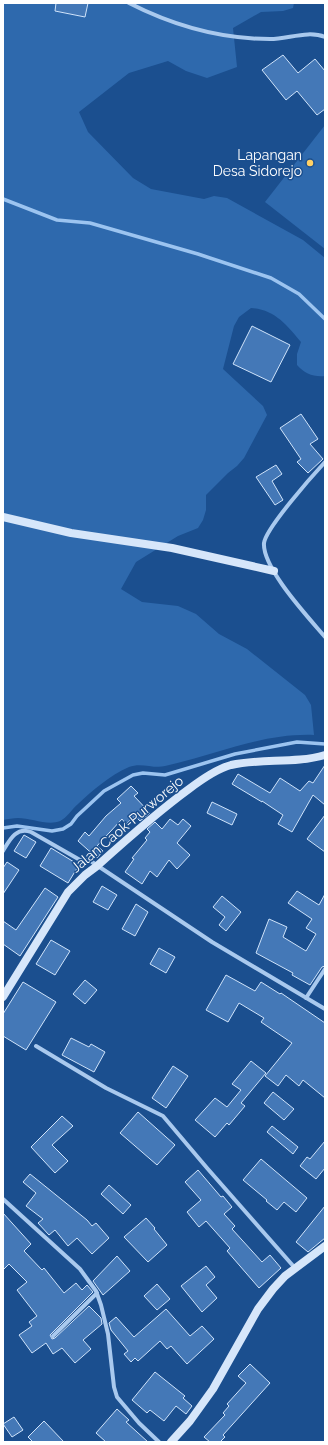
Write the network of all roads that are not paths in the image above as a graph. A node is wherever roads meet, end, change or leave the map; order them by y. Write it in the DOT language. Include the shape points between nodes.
graph roads {
  1 [pos="128,3"];
  2 [pos="325,37"];
  3 [pos="325,462"];
  4 [pos="3,517"];
  5 [pos="274,571"];
  6 [pos="325,637"];
  7 [pos="325,755"];
  8 [pos="3,851"];
  9 [pos="97,866"];
  10 [pos="325,969"];
  11 [pos="3,997"];
  12 [pos="306,998"];
  13 [pos="325,1008"];
  14 [pos="36,1046"];
  15 [pos="3,1199"];
  16 [pos="325,1246"];
  17 [pos="296,1268"];
  18 [pos="97,1293"];
  19 [pos="53,1336"];
  20 [pos="159,1442"];
  21 [pos="170,1442"];
  1 -- 2 [label="street" via="170,21 215,34 272,39 307,34"];
  3 -- 5 [label="street" via="284,511 264,542"];
  4 -- 5 [label="street" via="71,533 172,548"];
  5 -- 6 [label="street" via="284,588"];
  7 -- 9 [label="street, Jalan Caok-Purworejo" via="290,761 249,762 229,766 214,773 170,802"];
  8 -- 9 [label="street" via="14,835 28,830 80,860 89,860"];
  9 -- 11 [label="street, Jalan Caok-Purworejo" via="68,892"];
  9 -- 12 [label="street" via="212,942"];
  10 -- 12 [label="street"];
  12 -- 13 [label="street"];
  14 -- 17 [label="street" via="106,1088 163,1116"];
  15 -- 18 [label="street" via="80,1269"];
  16 -- 17 [label="street"];
  17 -- 21 [label="street" via="273,1289 258,1309 213,1388 190,1421"];
  18 -- 19 [label="street"];
  18 -- 20 [label="street" via="108,1334 117,1396"];
}
